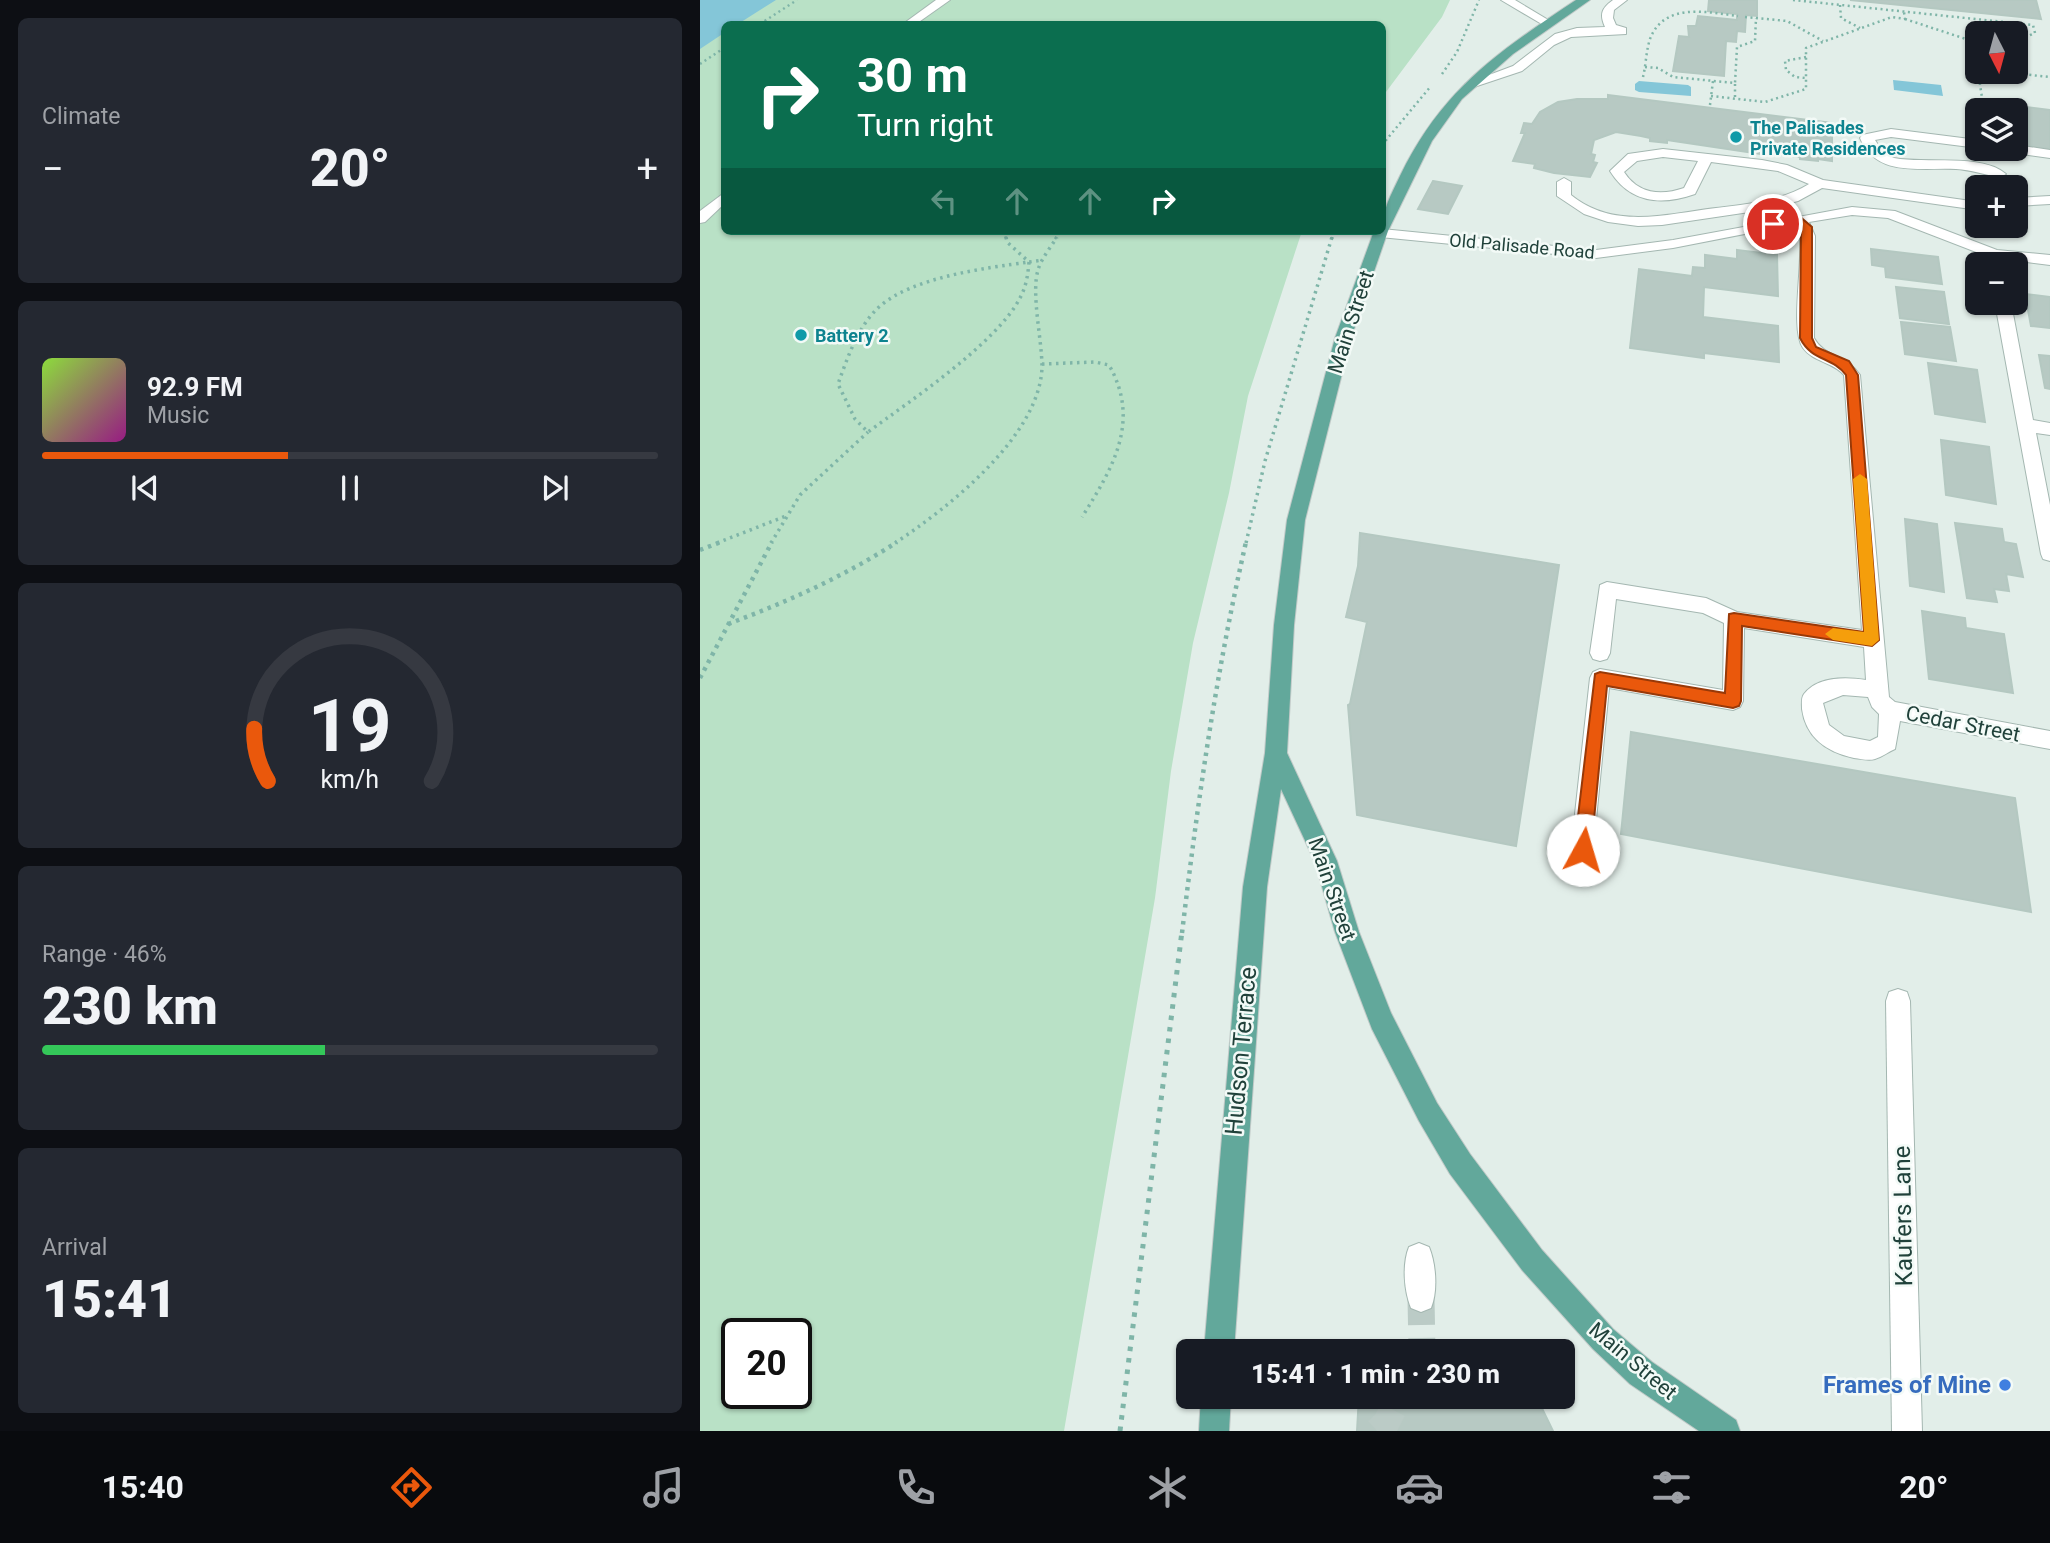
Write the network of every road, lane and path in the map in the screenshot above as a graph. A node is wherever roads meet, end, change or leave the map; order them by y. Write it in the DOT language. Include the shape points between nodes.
graph roads {
  1 [pos="797,0"];
  2 [pos="944,0"];
  3 [pos="1479,0"];
  4 [pos="1507,0"];
  5 [pos="1584,0"];
  6 [pos="1621,0"];
  7 [pos="1793,0"];
  8 [pos="1840,5"];
  9 [pos="1904,12"];
  10 [pos="1738,16"];
  11 [pos="1745,17"];
  12 [pos="1756,18"];
  13 [pos="1905,19"];
  14 [pos="765,21"];
  15 [pos="913,21"];
  16 [pos="1993,21"];
  17 [pos="1549,24"];
  18 [pos="2028,24"];
  19 [pos="1861,28"];
  20 [pos="2028,36"];
  21 [pos="1823,42"];
  22 [pos="1965,42"];
  23 [pos="721,50"];
  24 [pos="1806,57"];
  25 [pos="700,64"];
  26 [pos="1645,67"];
  27 [pos="2028,75"];
  28 [pos="1643,77"];
  29 [pos="2050,77"];
  30 [pos="1806,78"];
  31 [pos="1713,81"];
  32 [pos="1735,83"];
  33 [pos="1471,84"];
  34 [pos="1711,96"];
  35 [pos="1735,99"];
  36 [pos="1710,105"];
  37 [pos="1386,140"];
  38 [pos="1965,142"];
  39 [pos="2028,151"];
  40 [pos="2050,154"];
  41 [pos="1707,157"];
  42 [pos="2000,175"];
  43 [pos="1564,182"];
  44 [pos="1820,184"];
  45 [pos="1892,195"];
  46 [pos="721,200"];
  47 [pos="2050,200"];
  48 [pos="2028,201"];
  49 [pos="1965,204"];
  50 [pos="1890,214"];
  51 [pos="700,219"];
  52 [pos="1798,219"];
  53 [pos="1386,221"];
  54 [pos="1386,232"];
  55 [pos="1005,235"];
  56 [pos="1058,235"];
  57 [pos="1333,235"];
  58 [pos="1380,235"];
  59 [pos="1981,252"];
  60 [pos="1043,260"];
  61 [pos="2028,260"];
  62 [pos="2050,260"];
  63 [pos="1029,262"];
  64 [pos="1029,278"];
  65 [pos="1037,278"];
  66 [pos="2005,315"];
  67 [pos="1042,364"];
  68 [pos="2025,425"];
  69 [pos="2050,429"];
  70 [pos="868,432"];
  71 [pos="786,515"];
  72 [pos="1082,517"];
  73 [pos="700,550"];
  74 [pos="2050,555"];
  75 [pos="1734,619"];
  76 [pos="727,624"];
  77 [pos="1872,640"];
  78 [pos="1601,653"];
  79 [pos="700,678"];
  80 [pos="2050,740"];
  81 [pos="1276,753"];
  82 [pos="1583,850"];
  83 [pos="1898,1001"];
  84 [pos="1419,1257"];
  85 [pos="1421,1298"];
  86 [pos="1220,1339"];
  87 [pos="1215,1409"];
  88 [pos="1120,1431"];
  89 [pos="1214,1431"];
  90 [pos="1725,1431"];
  91 [pos="1907,1431"];
  1 -- 14 [label="path"];
  2 -- 15 [label="street"];
  3 -- 37 [label="path" via="1445,71"];
  4 -- 17 [label="street"];
  5 -- 17 [label="main road, Main Street"];
  6 -- 33 [label="street" via="1609,8 1607,18 1611,27 1622,31 1564,36 1516,70"];
  7 -- 8 [label="path"];
  8 -- 9 [label="path"];
  8 -- 19 [label="path" via="1841,18"];
  9 -- 13 [label="path"];
  9 -- 16 [label="path"];
  10 -- 26 [label="path" via="1685,10 1671,14 1650,36"];
  11 -- 12 [label="path"];
  12 -- 21 [label="path" via="1787,21"];
  12 -- 32 [label="path" via="1755,41 1737,47"];
  13 -- 19 [label="path" via="1892,18"];
  13 -- 22 [label="path" via="1919,20"];
  17 -- 33 [label="main road, Main Street"];
  18 -- 20 [label="path" via="2033,25 2035,33"];
  19 -- 21 [label="path"];
  21 -- 24 [label="path" via="1806,48"];
  23 -- 25 [label="path"];
  24 -- 30 [label="path"];
  24 -- 30 [label="path" via="1785,61 1786,70"];
  26 -- 28 [label="path"];
  26 -- 31 [label="path" via="1673,77"];
  27 -- 29 [label="path"];
  30 -- 35 [label="path" via="1806,89 1765,102"];
  31 -- 32 [label="path"];
  31 -- 34 [label="path"];
  32 -- 35 [label="path"];
  33 -- 53 [label="main road, Main Street" via="1432,131"];
  34 -- 35 [label="path"];
  34 -- 36 [label="path"];
  38 -- 42 [label="street" via="1891,133 1867,138 1873,152 1895,163 1979,167"];
  39 -- 40 [label="street"];
  41 -- 41 [label="street" via="1663,153 1633,157 1617,171 1624,185 1642,194 1675,197 1690,191"];
  41 -- 44 [label="street" via="1782,168"];
  43 -- 44 [label="street" via="1564,196 1573,204 1613,219 1640,222 1780,202"];
  44 -- 45 [label="street"];
  45 -- 49 [label="street"];
  45 -- 50 [label="street"];
  46 -- 51 [label="street"];
  47 -- 48 [label="street"];
  50 -- 52 [label="street, Old Palisade Road" via="1852,211"];
  50 -- 59 [label="street, Old Palisade Road"];
  52 -- 54 [label="street, Old Palisade Road" via="1596,254"];
  52 -- 77 [label="street" via="1808,236 1806,338 1812,349 1844,364 1852,375"];
  55 -- 63 [label="path"];
  56 -- 60 [label="path"];
  57 -- 88 [label="path" via="1265,461 1224,638 1203,759"];
  58 -- 81 [label="main road, Main Street" via="1343,338 1296,520"];
  60 -- 63 [label="path"];
  60 -- 65 [label="path"];
  61 -- 62 [label="street, Old Palisade Road"];
  63 -- 64 [label="path"];
  63 -- 70 [label="path" via="938,280 876,309 838,384 855,419"];
  64 -- 65 [label="path"];
  64 -- 70 [label="path" via="1001,326"];
  65 -- 67 [label="path"];
  66 -- 68 [label="street"];
  67 -- 72 [label="path" via="1095,362 1110,365 1120,379 1123,429 1116,457"];
  67 -- 76 [label="path" via="1037,398 1019,433 921,526 828,583"];
  68 -- 69 [label="street"];
  68 -- 74 [label="street"];
  70 -- 71 [label="path" via="800,495"];
  71 -- 73 [label="path"];
  71 -- 76 [label="path"];
  75 -- 77 [label="street"];
  75 -- 78 [label="street" via="1706,606 1606,590"];
  75 -- 82 [label="street" via="1733,701 1600,678"];
  76 -- 79 [label="path"];
  77 -- 80 [label="street, Cedar Street" via="1882,700"];
  81 -- 86 [label="main road, Hudson Terrace" via="1255,887"];
  81 -- 90 [label="main road, Main Street" via="1326,861 1343,921 1381,1020 1460,1164 1532,1260 1603,1339 1642,1373"];
  83 -- 91 [label="street, Kaufers Lane"];
  84 -- 85 [label="street"];
  87 -- 89 [label="main road"];
}
